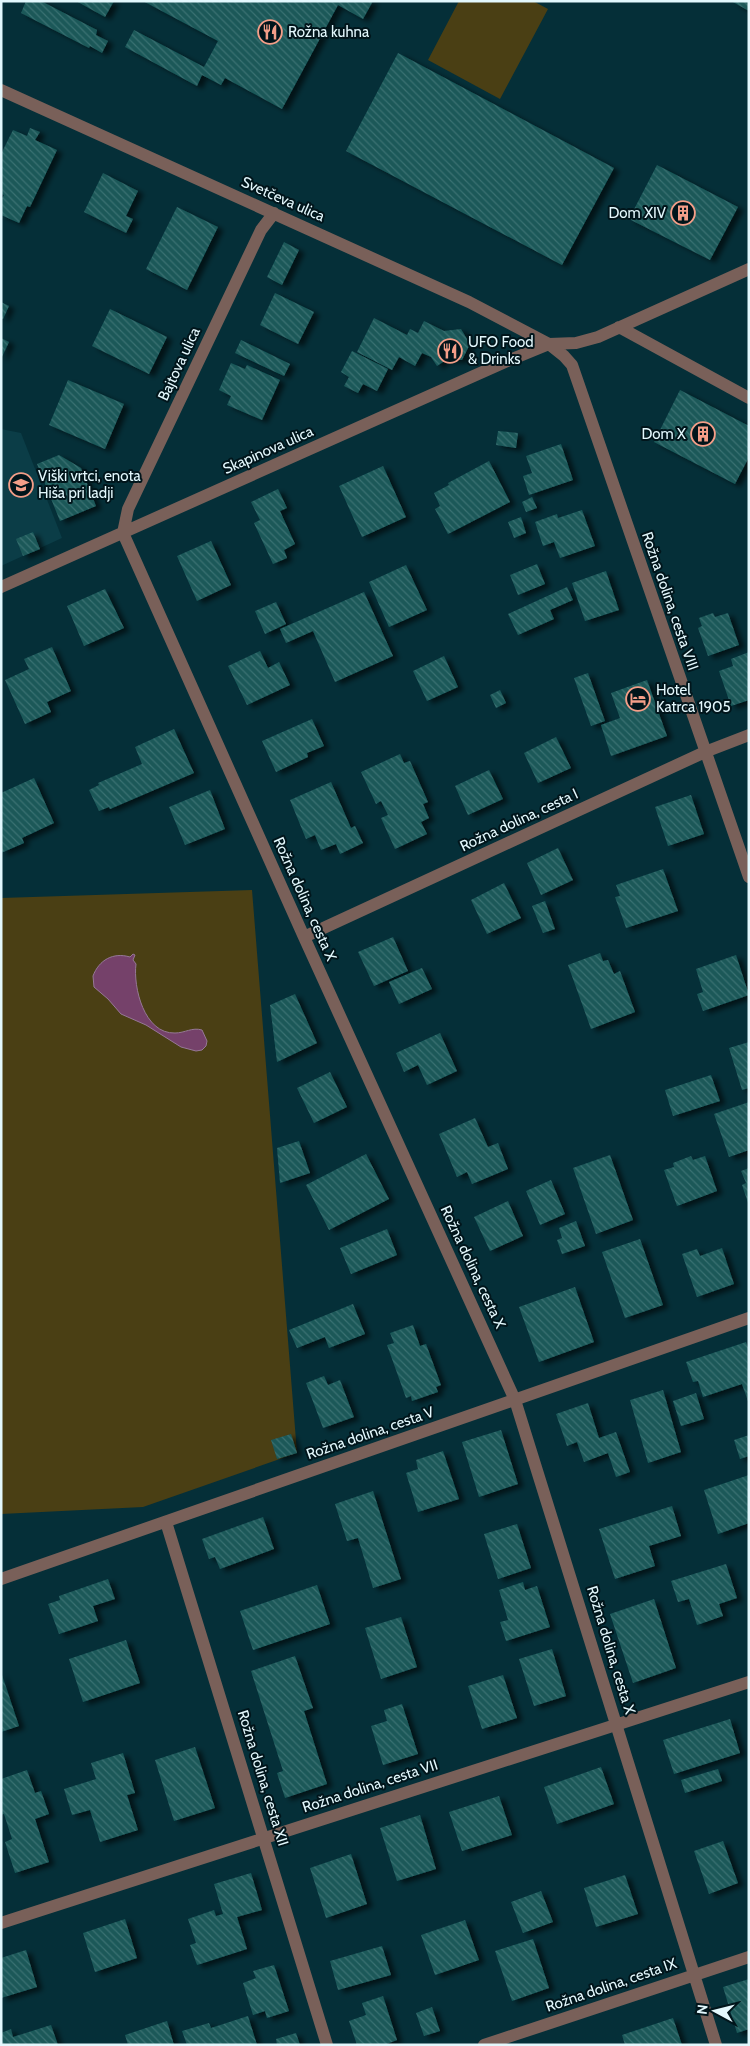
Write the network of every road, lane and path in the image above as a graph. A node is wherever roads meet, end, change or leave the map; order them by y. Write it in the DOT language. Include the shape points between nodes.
graph roads {
  1 [pos="1,90"];
  2 [pos="274,213"];
  3 [pos="749,269"];
  4 [pos="619,327"];
  5 [pos="549,344"];
  6 [pos="749,398"];
  7 [pos="123,533"];
  8 [pos="1,587"];
  9 [pos="747,738"];
  10 [pos="705,752"];
  11 [pos="749,877"];
  12 [pos="304,937"];
  13 [pos="749,1318"];
  14 [pos="516,1400"];
  15 [pos="166,1522"];
  16 [pos="1,1579"];
  17 [pos="749,1682"];
  18 [pos="617,1724"];
  19 [pos="264,1837"];
  20 [pos="1,1923"];
  21 [pos="749,1957"];
  22 [pos="694,1974"];
  23 [pos="328,2045"];
  24 [pos="484,2045"];
  25 [pos="716,2045"];
  1 -- 2 [label="street, Svetčeva ulica"];
  2 -- 5 [label="street, Svetčeva ulica" via="469,302"];
  2 -- 7 [label="street, Bajtova ulica" via="261,230 128,509"];
  3 -- 4 [label="street"];
  4 -- 5 [label="street" via="584,342"];
  4 -- 6 [label="street"];
  5 -- 7 [label="street, Skapinova ulica"];
  5 -- 10 [label="street, Rožna dolina, cesta VIII" via="572,365"];
  7 -- 8 [label="street, Skapinova ulica"];
  7 -- 12 [label="street, Rožna dolina, cesta X"];
  9 -- 10 [label="street, Rožna dolina, cesta I"];
  10 -- 11 [label="street, Rožna dolina, cesta VIII"];
  10 -- 12 [label="street, Rožna dolina, cesta I"];
  12 -- 14 [label="street, Rožna dolina, cesta X"];
  13 -- 14 [label="street, Rožna dolina, cesta V"];
  14 -- 15 [label="street, Rožna dolina, cesta V"];
  14 -- 18 [label="street, Rožna dolina, cesta X"];
  15 -- 16 [label="street, Rožna dolina, cesta V"];
  15 -- 19 [label="street, Rožna dolina, cesta XII"];
  17 -- 18 [label="street, Rožna dolina, cesta VII"];
  18 -- 19 [label="street, Rožna dolina, cesta VII"];
  18 -- 22 [label="street, Rožna dolina, cesta X"];
  19 -- 20 [label="street, Rožna dolina, cesta VII"];
  19 -- 23 [label="street, Rožna dolina, cesta XII"];
  21 -- 22 [label="street, Rožna dolina, cesta IX"];
  22 -- 24 [label="street, Rožna dolina, cesta IX"];
  22 -- 25 [label="street, Rožna dolina, cesta X"];
}
